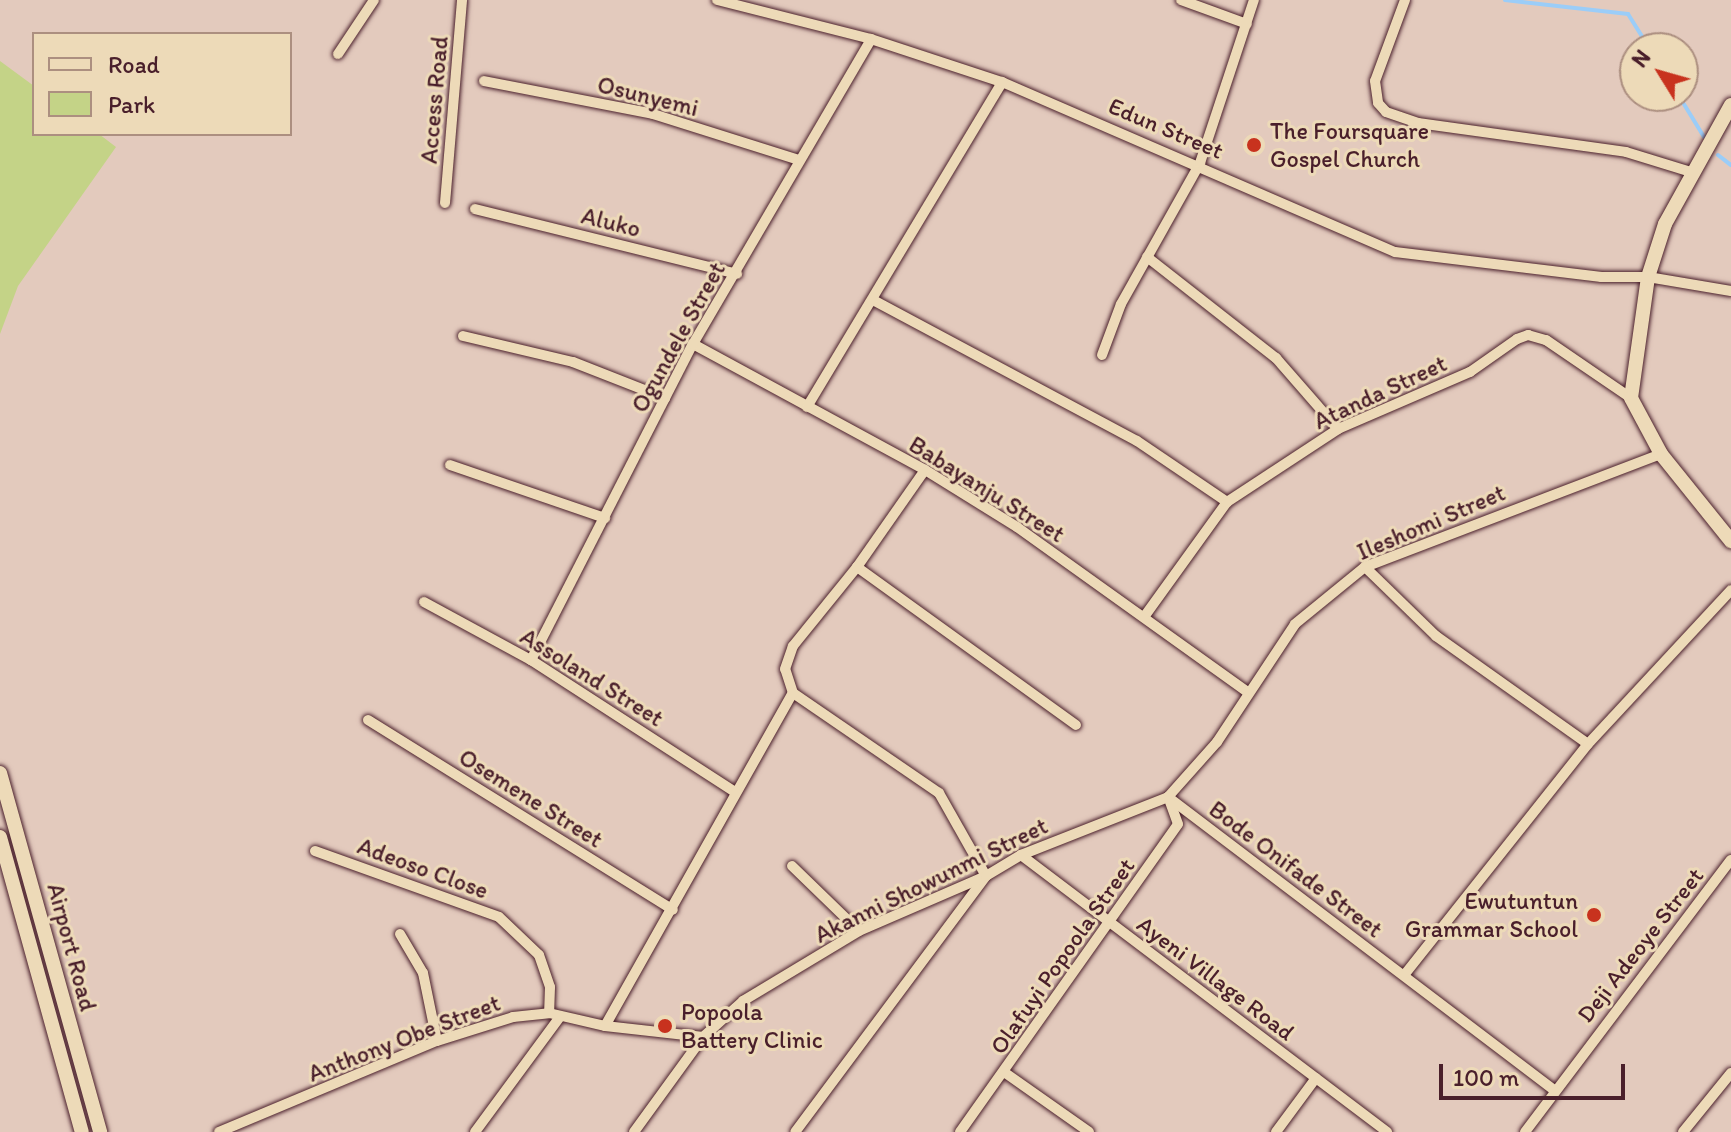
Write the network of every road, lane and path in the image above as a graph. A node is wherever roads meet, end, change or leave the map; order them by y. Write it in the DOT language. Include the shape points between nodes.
graph roads {
  1 [pos="374,0"];
  2 [pos="462,0"];
  3 [pos="717,0"];
  4 [pos="1181,0"];
  5 [pos="1254,0"];
  6 [pos="1405,0"];
  7 [pos="1247,24"];
  8 [pos="871,39"];
  9 [pos="338,54"];
  10 [pos="484,81"];
  11 [pos="1002,82"];
  12 [pos="1731,105"];
  13 [pos="799,160"];
  14 [pos="1200,163"];
  15 [pos="1691,172"];
  16 [pos="445,203"];
  17 [pos="475,209"];
  18 [pos="1147,257"];
  19 [pos="737,274"];
  20 [pos="1648,277"];
  21 [pos="1731,291"];
  22 [pos="873,300"];
  23 [pos="463,336"];
  24 [pos="693,344"];
  25 [pos="1102,355"];
  26 [pos="665,398"];
  27 [pos="1631,398"];
  28 [pos="807,407"];
  29 [pos="1338,429"];
  30 [pos="1661,454"];
  31 [pos="450,465"];
  32 [pos="925,470"];
  33 [pos="1227,502"];
  34 [pos="605,518"];
  35 [pos="1731,541"];
  36 [pos="857,567"];
  37 [pos="1365,567"];
  38 [pos="1731,590"];
  39 [pos="424,602"];
  40 [pos="1144,617"];
  41 [pos="531,660"];
  42 [pos="1246,691"];
  43 [pos="793,693"];
  44 [pos="368,720"];
  45 [pos="1076,725"];
  46 [pos="1588,744"];
  47 [pos="0,773"];
  48 [pos="735,792"];
  49 [pos="1168,797"];
  50 [pos="0,837"];
  51 [pos="315,851"];
  52 [pos="1021,855"];
  53 [pos="1731,860"];
  54 [pos="792,866"];
  55 [pos="986,876"];
  56 [pos="673,910"];
  57 [pos="1111,923"];
  58 [pos="859,931"];
  59 [pos="400,934"];
  60 [pos="1405,974"];
  61 [pos="554,1016"];
  62 [pos="605,1026"];
  63 [pos="703,1037"];
  64 [pos="437,1041"];
  65 [pos="1004,1072"];
  66 [pos="1731,1073"];
  67 [pos="1316,1078"];
  68 [pos="1553,1089"];
  69 [pos="82,1132"];
  70 [pos="100,1132"];
  71 [pos="219,1132"];
  72 [pos="475,1132"];
  73 [pos="634,1132"];
  74 [pos="795,1132"];
  75 [pos="960,1132"];
  76 [pos="1089,1132"];
  77 [pos="1276,1132"];
  78 [pos="1387,1132"];
  79 [pos="1525,1132"];
  80 [pos="1683,1132"];
  1 -- 9 [label="street"];
  2 -- 16 [label="street, Access Road"];
  3 -- 8 [label="street, Edun Street"];
  4 -- 7 [label="street"];
  5 -- 7 [label="street"];
  6 -- 15 [label="street" via="1375,81 1378,103 1386,112 1432,126 1626,152"];
  7 -- 14 [label="street"];
  8 -- 11 [label="street, Edun Street"];
  8 -- 13 [label="street, Ogundele Street"];
  10 -- 13 [label="street, Osunyemi" via="653,114"];
  11 -- 14 [label="street, Edun Street"];
  11 -- 22 [label="street"];
  12 -- 15 [label="main road"];
  13 -- 19 [label="street, Ogundele Street"];
  14 -- 18 [label="street"];
  14 -- 20 [label="street, Edun Street" via="1395,252 1601,277"];
  15 -- 20 [label="main road"];
  17 -- 19 [label="street, Aluko"];
  18 -- 25 [label="street"];
  18 -- 29 [label="street" via="1276,358"];
  19 -- 24 [label="street, Ogundele Street"];
  20 -- 21 [label="street, Edun Street"];
  20 -- 27 [label="main road"];
  22 -- 28 [label="street"];
  22 -- 33 [label="street" via="1137,441"];
  23 -- 26 [label="street" via="573,362"];
  24 -- 26 [label="street, Ogundele Street"];
  24 -- 28 [label="street, Babayanju Street"];
  26 -- 34 [label="street, Ogundele Street"];
  27 -- 29 [label="street, Atanda Street" via="1546,340 1528,335 1470,372"];
  27 -- 30 [label="main road"];
  28 -- 32 [label="street, Babayanju Street"];
  29 -- 33 [label="street, Atanda Street"];
  30 -- 35 [label="main road"];
  30 -- 37 [label="street, Ileshomi Street"];
  31 -- 34 [label="street"];
  32 -- 36 [label="street"];
  32 -- 40 [label="street, Babayanju Street"];
  33 -- 40 [label="street, Atanda Street"];
  34 -- 41 [label="street, Ogundele Street"];
  36 -- 43 [label="street" via="793,646 785,669"];
  36 -- 45 [label="street"];
  37 -- 42 [label="street, Ileshomi Street" via="1295,624"];
  37 -- 46 [label="street" via="1436,636"];
  38 -- 46 [label="street"];
  39 -- 41 [label="street, Assoland Street"];
  40 -- 42 [label="street, Babayanju Street"];
  41 -- 48 [label="street, Assoland Street"];
  42 -- 49 [label="street, Ileshomi Street" via="1217,742"];
  43 -- 48 [label="street"];
  43 -- 55 [label="street" via="939,793"];
  44 -- 56 [label="street, Osemene Street"];
  46 -- 60 [label="street"];
  47 -- 70 [label="main road, Airport Road"];
  48 -- 56 [label="street"];
  49 -- 52 [label="street, Akanni Showunmi Street"];
  49 -- 57 [label="street, Olafuyi Popoola Street" via="1178,824"];
  49 -- 60 [label="street, Bode Onifade Street"];
  50 -- 69 [label="main road, Airport Road"];
  51 -- 61 [label="street, Adeoso Close" via="499,917 539,955"];
  52 -- 55 [label="street, Akanni Showunmi Street"];
  52 -- 57 [label="street, Ayeni Village Road"];
  53 -- 68 [label="street, Deji Adeoye Street"];
  54 -- 58 [label="street"];
  55 -- 58 [label="street, Akanni Showunmi Street"];
  55 -- 74 [label="street"];
  56 -- 62 [label="street"];
  57 -- 65 [label="street, Olafuyi Popoola Street"];
  57 -- 67 [label="street, Ayeni Village Road"];
  58 -- 63 [label="street, Akanni Showunmi Street" via="743,1001"];
  59 -- 64 [label="street" via="423,973"];
  60 -- 68 [label="street, Bode Onifade Street"];
  61 -- 62 [label="street, Anthony Obe Street"];
  61 -- 64 [label="street, Anthony Obe Street" via="513,1017"];
  61 -- 72 [label="street"];
  62 -- 63 [label="street, Anthony Obe Street"];
  63 -- 73 [label="street, Akanni Showunmi Street"];
  64 -- 71 [label="street, Anthony Obe Street"];
  65 -- 75 [label="street, Olafuyi Popoola Street"];
  65 -- 76 [label="street"];
  66 -- 80 [label="street"];
  67 -- 77 [label="street"];
  67 -- 78 [label="street, Ayeni Village Road"];
  68 -- 79 [label="street, Deji Adeoye Street"];
}
